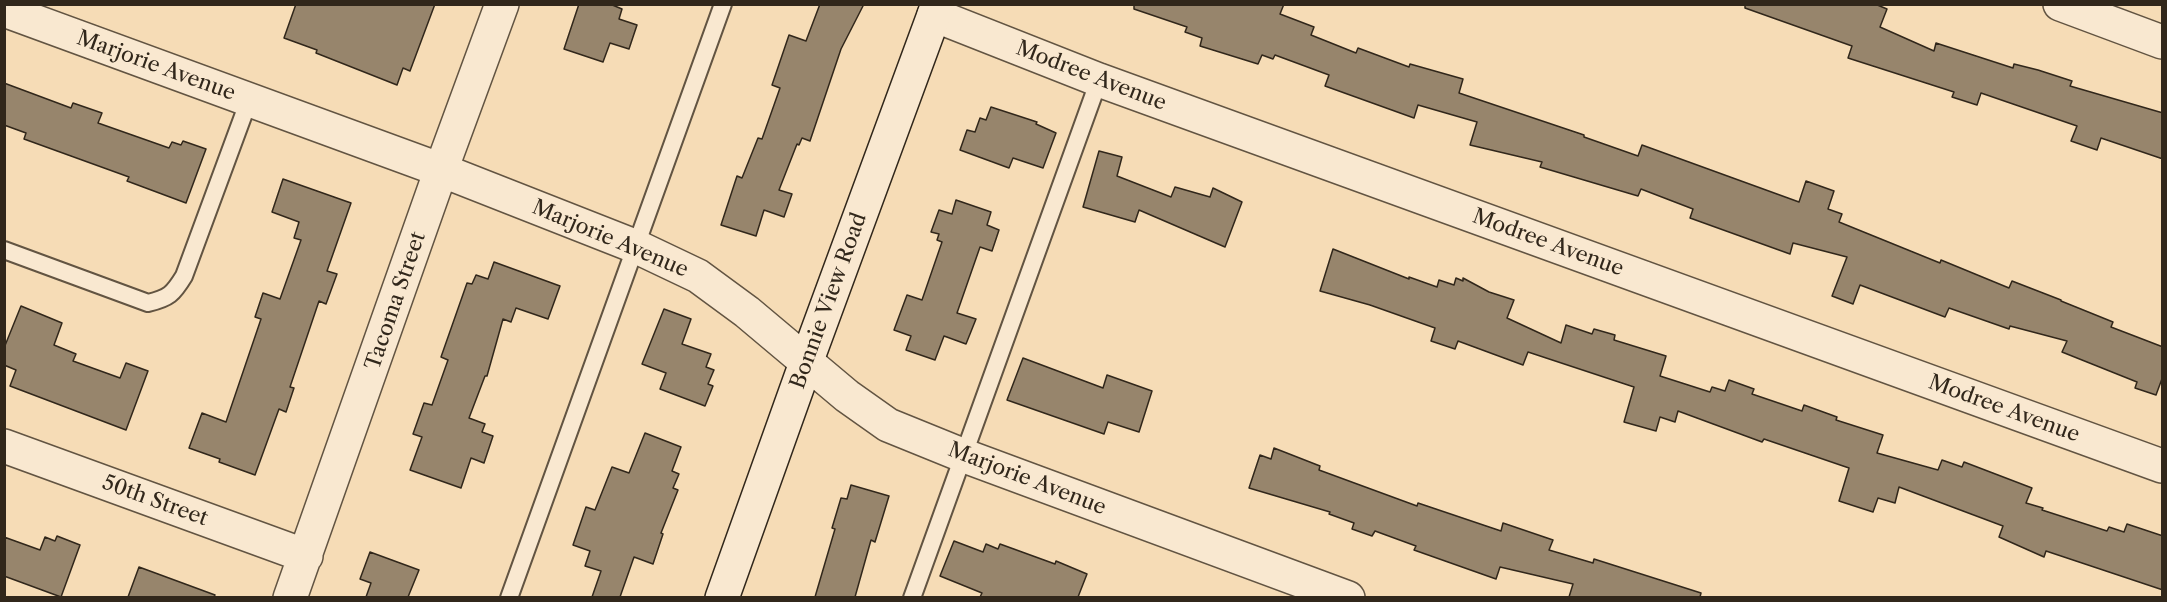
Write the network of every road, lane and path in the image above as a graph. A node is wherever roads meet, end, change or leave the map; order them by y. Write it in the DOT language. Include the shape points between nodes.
graph roads {
  1 [pos="502,4"];
  2 [pos="723,4"];
  3 [pos="2060,4"];
  4 [pos="4,10"];
  5 [pos="936,10"];
  6 [pos="2163,42"];
  7 [pos="1100,80"];
  8 [pos="249,100"];
  9 [pos="441,170"];
  10 [pos="637,247"];
  11 [pos="4,250"];
  12 [pos="807,360"];
  13 [pos="4,446"];
  14 [pos="962,455"];
  15 [pos="2163,466"];
  16 [pos="306,556"];
  17 [pos="290,597"];
  18 [pos="509,597"];
  19 [pos="722,597"];
  20 [pos="912,597"];
  21 [pos="1348,597"];
  1 -- 9 [label="street, Tacoma Street"];
  2 -- 10 [label="lane"];
  3 -- 6 [label="street"];
  4 -- 8 [label="street, Marjorie Avenue"];
  5 -- 7 [label="street, Modree Avenue"];
  5 -- 12 [label="street, Bonnie View Road"];
  7 -- 14 [label="lane"];
  7 -- 15 [label="street, Modree Avenue"];
  8 -- 9 [label="street, Marjorie Avenue"];
  8 -- 11 [label="lane" via="184,276 173,294 148,303"];
  9 -- 10 [label="street, Marjorie Avenue"];
  9 -- 16 [label="street, Tacoma Street"];
  10 -- 12 [label="street, Marjorie Avenue" via="698,276"];
  10 -- 18 [label="lane"];
  12 -- 14 [label="street, Marjorie Avenue" via="847,396 888,425"];
  12 -- 19 [label="street, Bonnie View Road"];
  13 -- 16 [label="street, 50th Street"];
  14 -- 20 [label="lane"];
  14 -- 21 [label="street, Marjorie Avenue"];
  16 -- 17 [label="street, Tacoma Street"];
}
